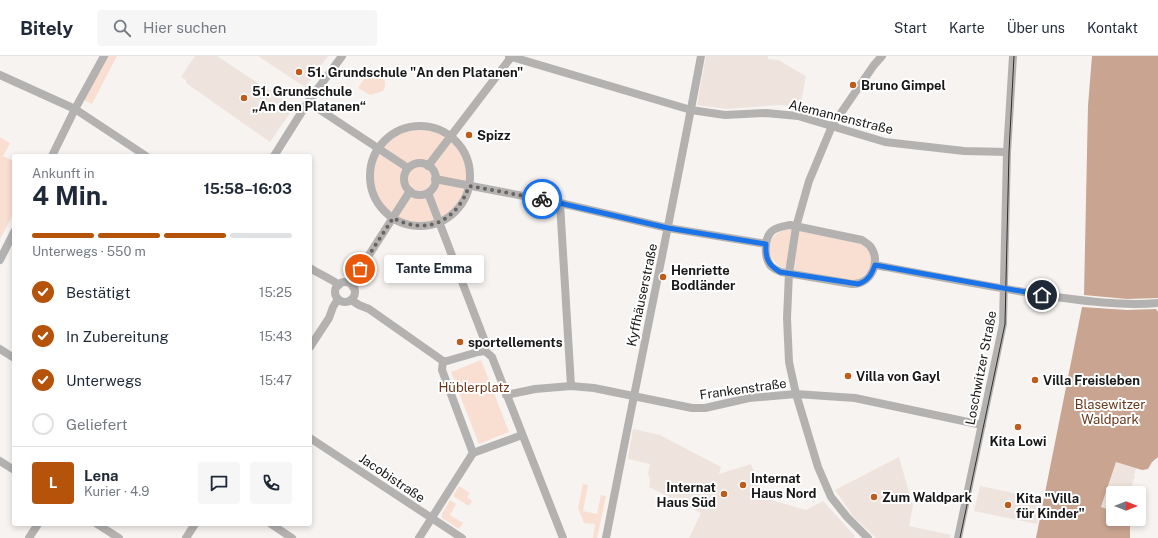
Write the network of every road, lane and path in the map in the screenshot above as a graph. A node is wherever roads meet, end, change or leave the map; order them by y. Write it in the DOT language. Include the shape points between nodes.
graph roads {
  1 [pos="104,56"];
  2 [pos="342,56"];
  3 [pos="510,56"];
  4 [pos="701,56"];
  5 [pos="882,56"];
  6 [pos="1013,56"];
  7 [pos="0,74"];
  8 [pos="308,102"];
  9 [pos="75,109"];
  10 [pos="690,110"];
  11 [pos="832,126"];
  12 [pos="450,136"];
  13 [pos="378,150"];
  14 [pos="1007,152"];
  15 [pos="53,154"];
  16 [pos="143,154"];
  17 [pos="275,154"];
  18 [pos="428,166"];
  19 [pos="408,168"];
  20 [pos="436,179"];
  21 [pos="469,186"];
  22 [pos="410,192"];
  23 [pos="428,193"];
  24 [pos="560,203"];
  25 [pos="393,218"];
  26 [pos="439,222"];
  27 [pos="796,227"];
  28 [pos="668,228"];
  29 [pos="12,236"];
  30 [pos="766,244"];
  31 [pos="0,260"];
  32 [pos="875,265"];
  33 [pos="312,269"];
  34 [pos="789,273"];
  35 [pos="1005,289"];
  36 [pos="345,293"];
  37 [pos="1158,303"];
  38 [pos="312,344"];
  39 [pos="0,349"];
  40 [pos="485,351"];
  41 [pos="12,357"];
  42 [pos="443,361"];
  43 [pos="571,386"];
  44 [pos="796,394"];
  45 [pos="506,395"];
  46 [pos="634,396"];
  47 [pos="982,425"];
  48 [pos="522,435"];
  49 [pos="312,439"];
  50 [pos="473,453"];
  51 [pos="0,461"];
  52 [pos="12,469"];
  53 [pos="431,518"];
  54 [pos="37,526"];
  55 [pos="100,526"];
  56 [pos="194,526"];
  57 [pos="274,526"];
  58 [pos="29,538"];
  59 [pos="119,538"];
  60 [pos="186,538"];
  61 [pos="292,538"];
  62 [pos="419,538"];
  63 [pos="462,538"];
  64 [pos="563,538"];
  65 [pos="606,538"];
  66 [pos="868,538"];
  67 [pos="958,538"];
  1 -- 9 [label="street"];
  2 -- 8 [label="street"];
  3 -- 10 [label="street, Alemannenstraße"];
  3 -- 12 [label="street"];
  4 -- 10 [label="street, Kyffhäuserstraße"];
  5 -- 11 [label="street"];
  6 -- 14 [label="street, Loschwitzer Straße"];
  7 -- 9 [label="street"];
  8 -- 13 [label="street"];
  8 -- 17 [label="street"];
  9 -- 15 [label="street"];
  9 -- 16 [label="street"];
  10 -- 11 [label="street, Alemannenstraße" via="725,115 766,113 798,116"];
  10 -- 28 [label="street, Kyffhäuserstraße"];
  11 -- 14 [label="street, Alemannenstraße" via="886,142 964,151"];
  11 -- 27 [label="street" via="809,181"];
  12 -- 13 [label="street" via="431,127 413,126 395,133"];
  12 -- 18 [label="street"];
  12 -- 21 [label="street" via="467,158"];
  13 -- 19 [label="street"];
  13 -- 25 [label="street" via="371,165 371,183 377,202"];
  14 -- 35 [label="street, Loschwitzer Straße"];
  18 -- 19 [label="street" via="420,163"];
  18 -- 20 [label="street" via="433,170"];
  19 -- 22 [label="street" via="404,178 406,188"];
  20 -- 21 [label="street"];
  20 -- 23 [label="street"];
  21 -- 24 [label="street"];
  21 -- 26 [label="street" via="461,205"];
  22 -- 23 [label="street" via="419,195"];
  22 -- 25 [label="street"];
  23 -- 26 [label="street"];
  24 -- 28 [label="street"];
  24 -- 43 [label="street"];
  25 -- 26 [label="street" via="419,226"];
  25 -- 36 [label="street"];
  26 -- 40 [label="street" via="486,344"];
  27 -- 30 [label="street" via="783,226 772,231"];
  27 -- 32 [label="street" via="862,240 873,252"];
  27 -- 34 [label="street"];
  28 -- 30 [label="street"];
  28 -- 46 [label="street, Kyffhäuserstraße"];
  29 -- 31 [label="street"];
  30 -- 34 [label="street" via="766,256 770,264 780,272"];
  32 -- 34 [label="street" via="869,277 858,284"];
  32 -- 35 [label="street"];
  33 -- 36 [label="street" via="333,280"];
  34 -- 44 [label="street" via="786,318 789,362"];
  35 -- 37 [label="street" via="1085,301 1119,304"];
  35 -- 47 [label="street, Loschwitzer Straße" via="1003,324"];
  36 -- 38 [label="street" via="333,307"];
  36 -- 42 [label="street" via="358,305 369,309"];
  39 -- 41 [label="street"];
  40 -- 42 [label="street"];
  40 -- 45 [label="street" via="492,357"];
  42 -- 50 [label="street" via="442,370"];
  43 -- 45 [label="street, Frankenstraße" via="535,388"];
  43 -- 46 [label="street, Frankenstraße"];
  44 -- 46 [label="street, Frankenstraße" via="749,398 705,408 692,408"];
  44 -- 47 [label="street, Frankenstraße" via="856,398"];
  44 -- 66 [label="street" via="818,467 831,497"];
  45 -- 48 [label="street"];
  46 -- 65 [label="street, Kyffhäuserstraße"];
  47 -- 67 [label="street, Loschwitzer Straße"];
  48 -- 50 [label="street"];
  48 -- 64 [label="street"];
  49 -- 53 [label="street, Jacobistraße"];
  50 -- 53 [label="street"];
  51 -- 52 [label="street"];
  53 -- 62 [label="street"];
  53 -- 63 [label="street, Jacobistraße"];
  54 -- 58 [label="street"];
  55 -- 59 [label="street"];
  56 -- 60 [label="street"];
  57 -- 61 [label="street"];
}
